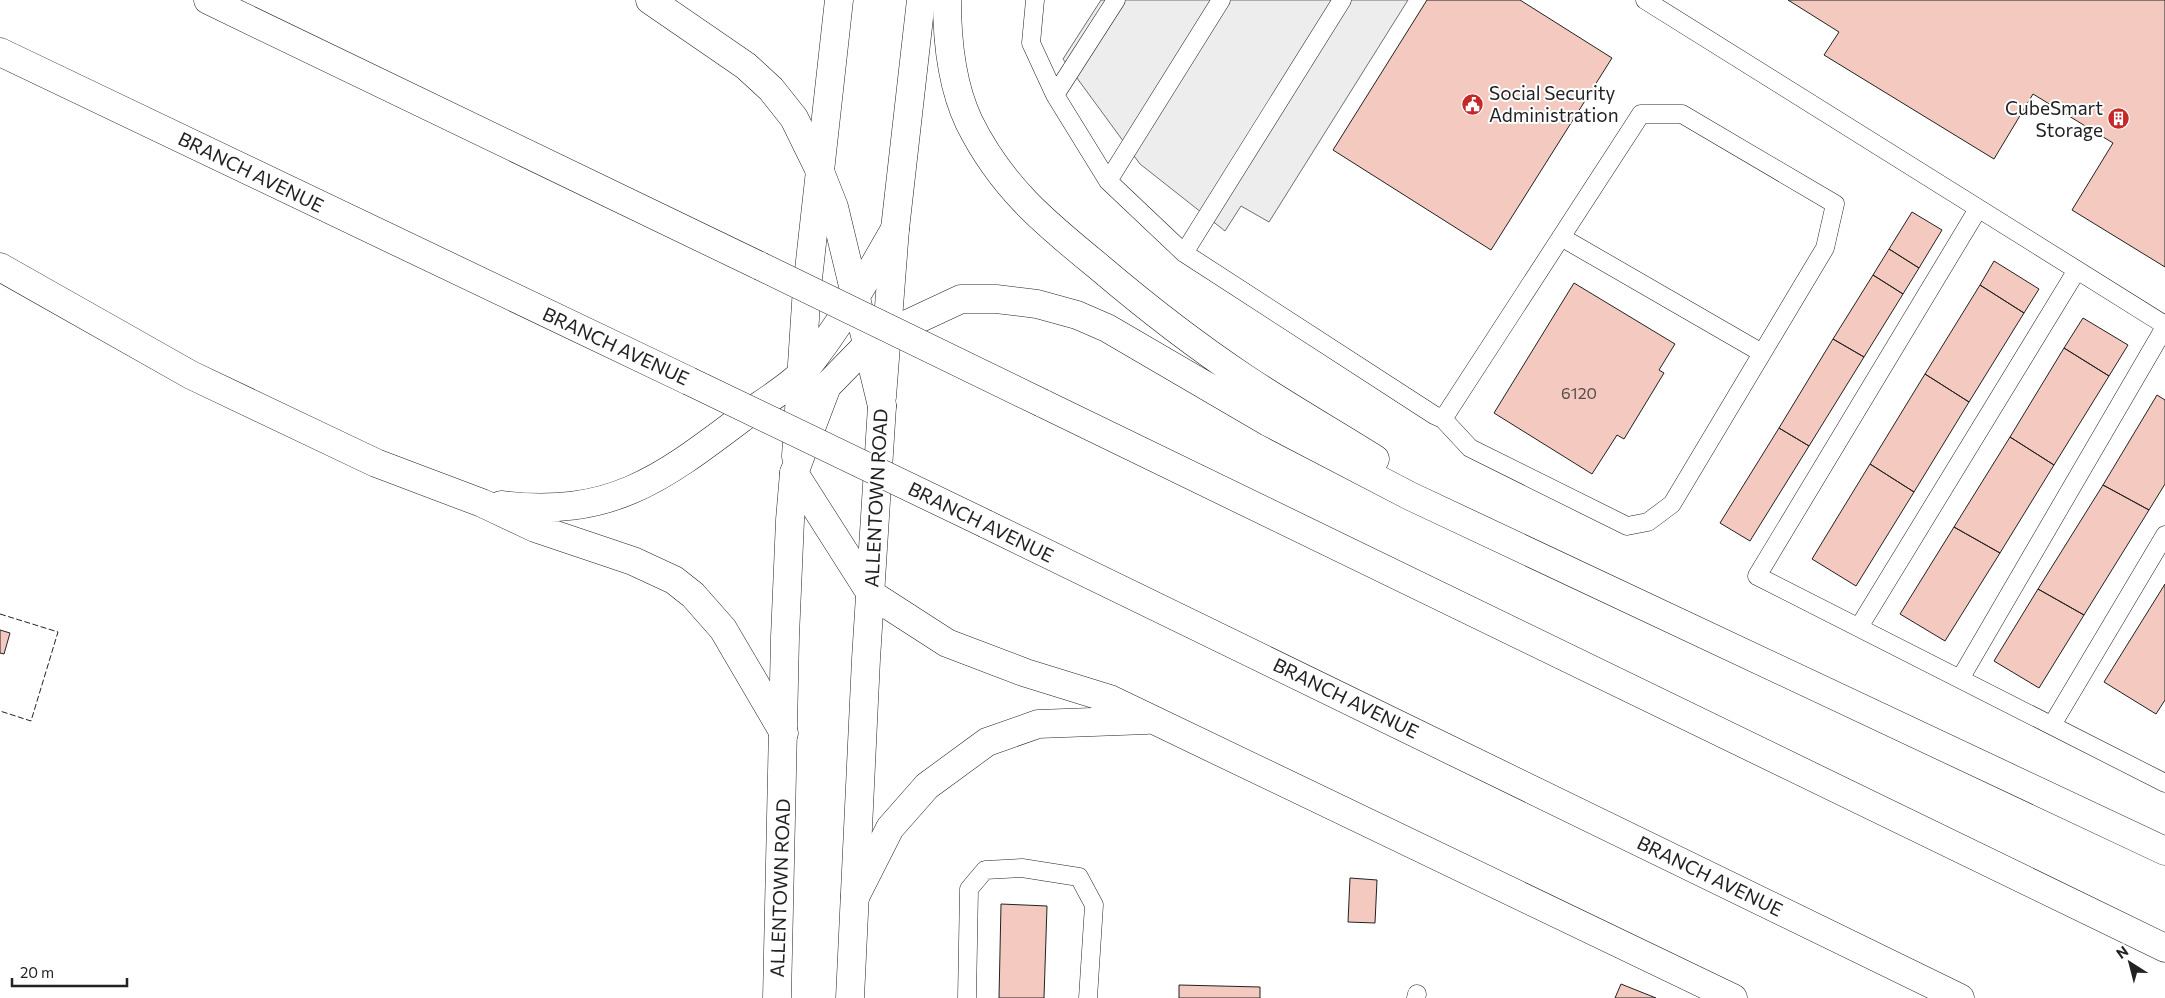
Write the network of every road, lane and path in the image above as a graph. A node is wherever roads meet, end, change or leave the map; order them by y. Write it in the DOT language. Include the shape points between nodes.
graph roads {
  1 [pos="208,0"];
  2 [pos="650,0"];
  3 [pos="839,0"];
  4 [pos="921,0"];
  5 [pos="948,0"];
  6 [pos="1035,0"];
  7 [pos="1116,0"];
  8 [pos="1221,0"];
  9 [pos="1342,0"];
  10 [pos="1645,0"];
  11 [pos="0,52"];
  12 [pos="1055,94"];
  13 [pos="819,170"];
  14 [pos="1108,181"];
  15 [pos="1978,208"];
  16 [pos="895,229"];
  17 [pos="1561,237"];
  18 [pos="1184,253"];
  19 [pos="0,267"];
  20 [pos="2077,270"];
  21 [pos="856,299"];
  22 [pos="2165,326"];
  23 [pos="877,339"];
  24 [pos="1762,353"];
  25 [pos="802,374"];
  26 [pos="1443,419"];
  27 [pos="794,473"];
  28 [pos="482,503"];
  29 [pos="2165,535"];
  30 [pos="1516,546"];
  31 [pos="871,594"];
  32 [pos="1859,627"];
  33 [pos="1960,679"];
  34 [pos="1152,720"];
  35 [pos="2052,725"];
  36 [pos="784,733"];
  37 [pos="2165,782"];
  38 [pos="2165,851"];
  39 [pos="855,897"];
  40 [pos="2165,948"];
  41 [pos="853,996"];
  42 [pos="777,998"];
  43 [pos="967,998"];
  44 [pos="1088,998"];
  45 [pos="1733,998"];
  46 [pos="1960,998"];
  1 -- 40 [label="main road, bridge"];
  2 -- 13 [label="main road" via="746,66 771,89 794,118"];
  3 -- 13 [label="main road, ALLENTOWN ROAD"];
  4 -- 16 [label="main road, ALLENTOWN ROAD"];
  5 -- 30 [label="main road" via="951,55 969,121 1007,183 1039,217 1156,316 1246,380"];
  6 -- 12 [label="lane" via="1031,43"];
  7 -- 12 [label="lane"];
  8 -- 14 [label="lane"];
  9 -- 18 [label="lane"];
  10 -- 15 [label="lane"];
  11 -- 46 [label="main road, BRANCH AVENUE, bridge" via="986,524"];
  12 -- 14 [label="lane"];
  13 -- 21 [label="main road" via="834,207"];
  13 -- 25 [label="main road, ALLENTOWN ROAD"];
  14 -- 18 [label="lane"];
  15 -- 20 [label="lane"];
  15 -- 32 [label="lane" via="1757,576"];
  16 -- 21 [label="main road"];
  16 -- 23 [label="main road, ALLENTOWN ROAD"];
  17 -- 24 [label="lane"];
  17 -- 24 [label="lane" via="1641,114 1682,114 1835,204 1825,248"];
  17 -- 26 [label="lane"];
  18 -- 26 [label="lane"];
  19 -- 28 [label="main road" via="191,375 376,462"];
  20 -- 22 [label="lane"];
  20 -- 32 [label="lane"];
  21 -- 23 [label="main road"];
  21 -- 25 [label="main road"];
  22 -- 33 [label="lane"];
  23 -- 27 [label="main road" via="827,386"];
  23 -- 30 [label="main road" via="961,299 1037,304 1078,315 1107,328 1276,426 1403,493"];
  23 -- 31 [label="main road, ALLENTOWN ROAD" via="882,406"];
  24 -- 26 [label="lane" via="1672,504 1648,522 1627,526 1470,448"];
  25 -- 27 [label="main road, ALLENTOWN ROAD"];
  25 -- 28 [label="main road" via="675,468 626,494 590,504 553,509"];
  27 -- 31 [label="main road"];
  27 -- 36 [label="main road, ALLENTOWN ROAD" via="785,628"];
  28 -- 36 [label="main road" via="535,528 633,561 674,580 693,595 724,629"];
  29 -- 35 [label="lane"];
  30 -- 38 [label="main road"];
  31 -- 34 [label="main road" via="947,643 1026,673 1110,699"];
  31 -- 39 [label="main road, ALLENTOWN ROAD"];
  32 -- 33 [label="lane"];
  33 -- 35 [label="lane"];
  34 -- 39 [label="main road" via="1038,724 987,742 927,786 890,828"];
  34 -- 45 [label="main road"];
  35 -- 37 [label="lane"];
  36 -- 42 [label="main road, ALLENTOWN ROAD"];
  39 -- 41 [label="main road, ALLENTOWN ROAD"];
  43 -- 44 [label="lane" via="969,889 985,870 1022,868 1079,877 1094,905"];
}
